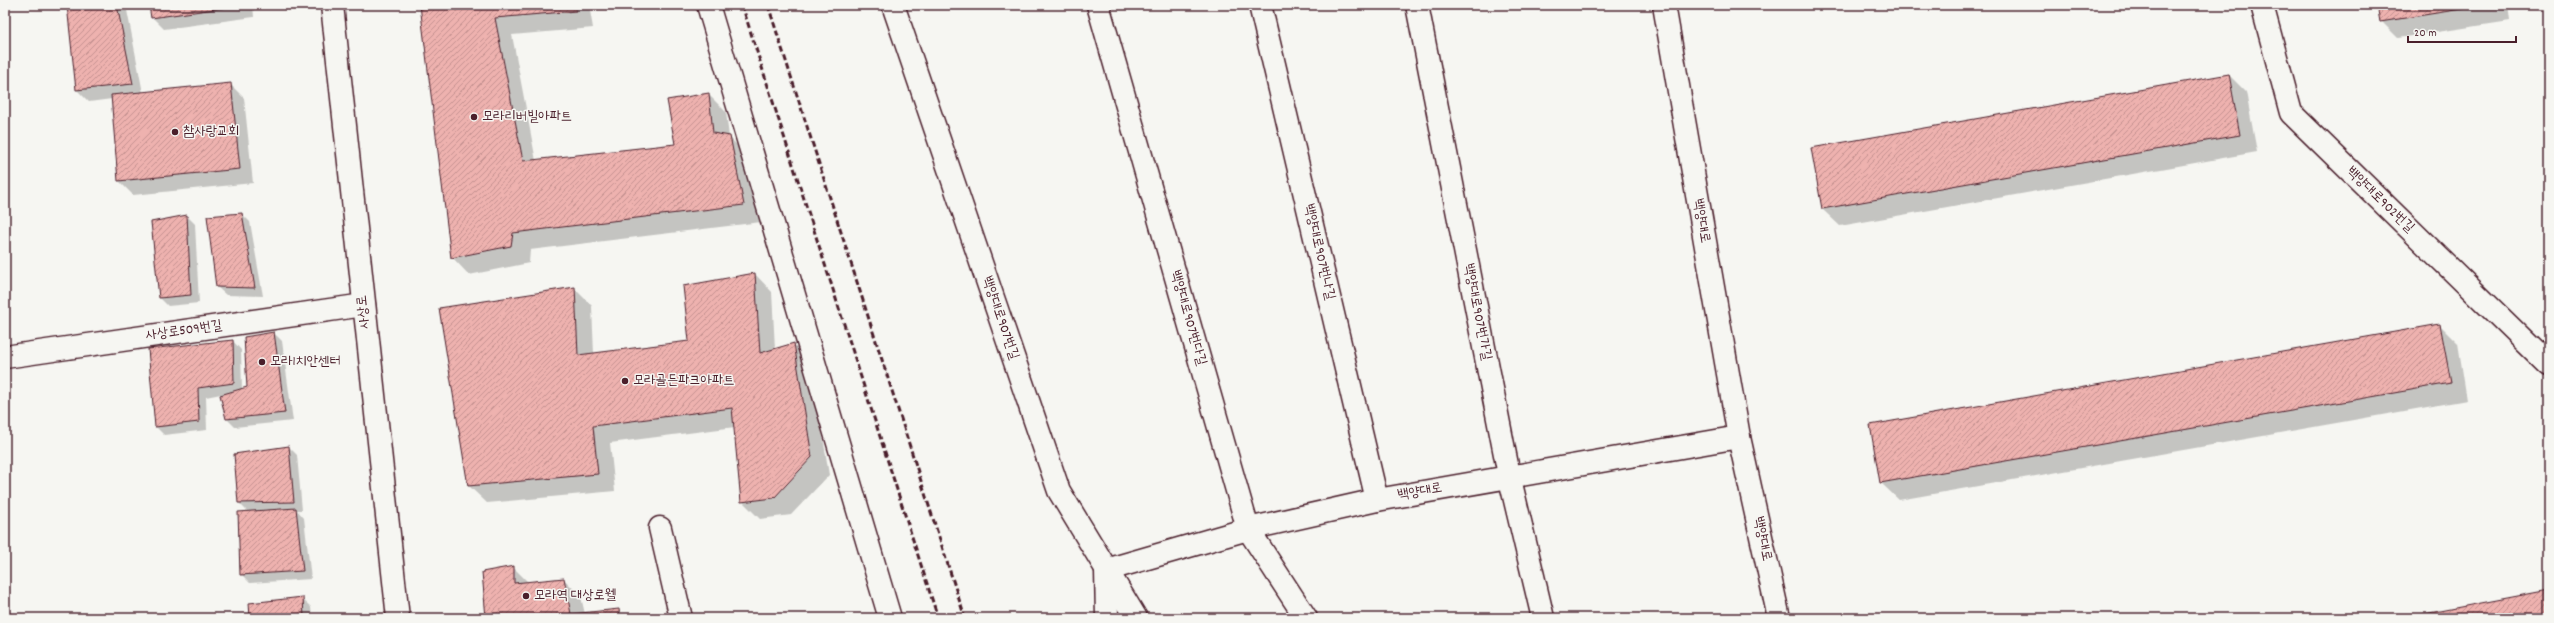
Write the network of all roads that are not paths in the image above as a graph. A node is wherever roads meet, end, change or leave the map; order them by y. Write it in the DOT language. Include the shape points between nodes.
graph roads {
  1 [pos="332,5"];
  2 [pos="708,5"];
  3 [pos="893,5"];
  4 [pos="1098,5"];
  5 [pos="1260,5"];
  6 [pos="1417,5"];
  7 [pos="1664,5"];
  8 [pos="2262,5"];
  9 [pos="364,305"];
  10 [pos="5,357"];
  11 [pos="2549,365"];
  12 [pos="1739,437"];
  13 [pos="1509,475"];
  14 [pos="1377,500"];
  15 [pos="660,528"];
  16 [pos="1248,529"];
  17 [pos="1106,570"];
  18 [pos="398,618"];
  19 [pos="681,618"];
  20 [pos="890,618"];
  21 [pos="1107,618"];
  22 [pos="1136,618"];
  23 [pos="1306,618"];
  24 [pos="1543,618"];
  25 [pos="1779,618"];
  1 -- 9 [label="street, 사상로"];
  2 -- 20 [label="street"];
  3 -- 17 [label="street, 백양대로907번길" via="1059,491"];
  4 -- 16 [label="street, 백양대로907번다길"];
  5 -- 14 [label="street, 백양대로907번나길"];
  6 -- 13 [label="street, 백양대로907번가길"];
  7 -- 12 [label="street, 백양대로"];
  8 -- 11 [label="street, 백양대로902번길" via="2291,113"];
  9 -- 10 [label="street, 사상로509번길"];
  9 -- 18 [label="street, 사상로"];
  12 -- 13 [label="street, 백양대로"];
  12 -- 25 [label="street, 백양대로"];
  13 -- 14 [label="street, 백양대로"];
  13 -- 24 [label="street, 백양대로907번가길"];
  14 -- 16 [label="street, 백양대로"];
  15 -- 19 [label="street"];
  16 -- 17 [label="street, 백양대로"];
  16 -- 23 [label="street, 백양대로907번다길"];
  17 -- 21 [label="street"];
  17 -- 22 [label="street, 백양대로907번길"];
}
